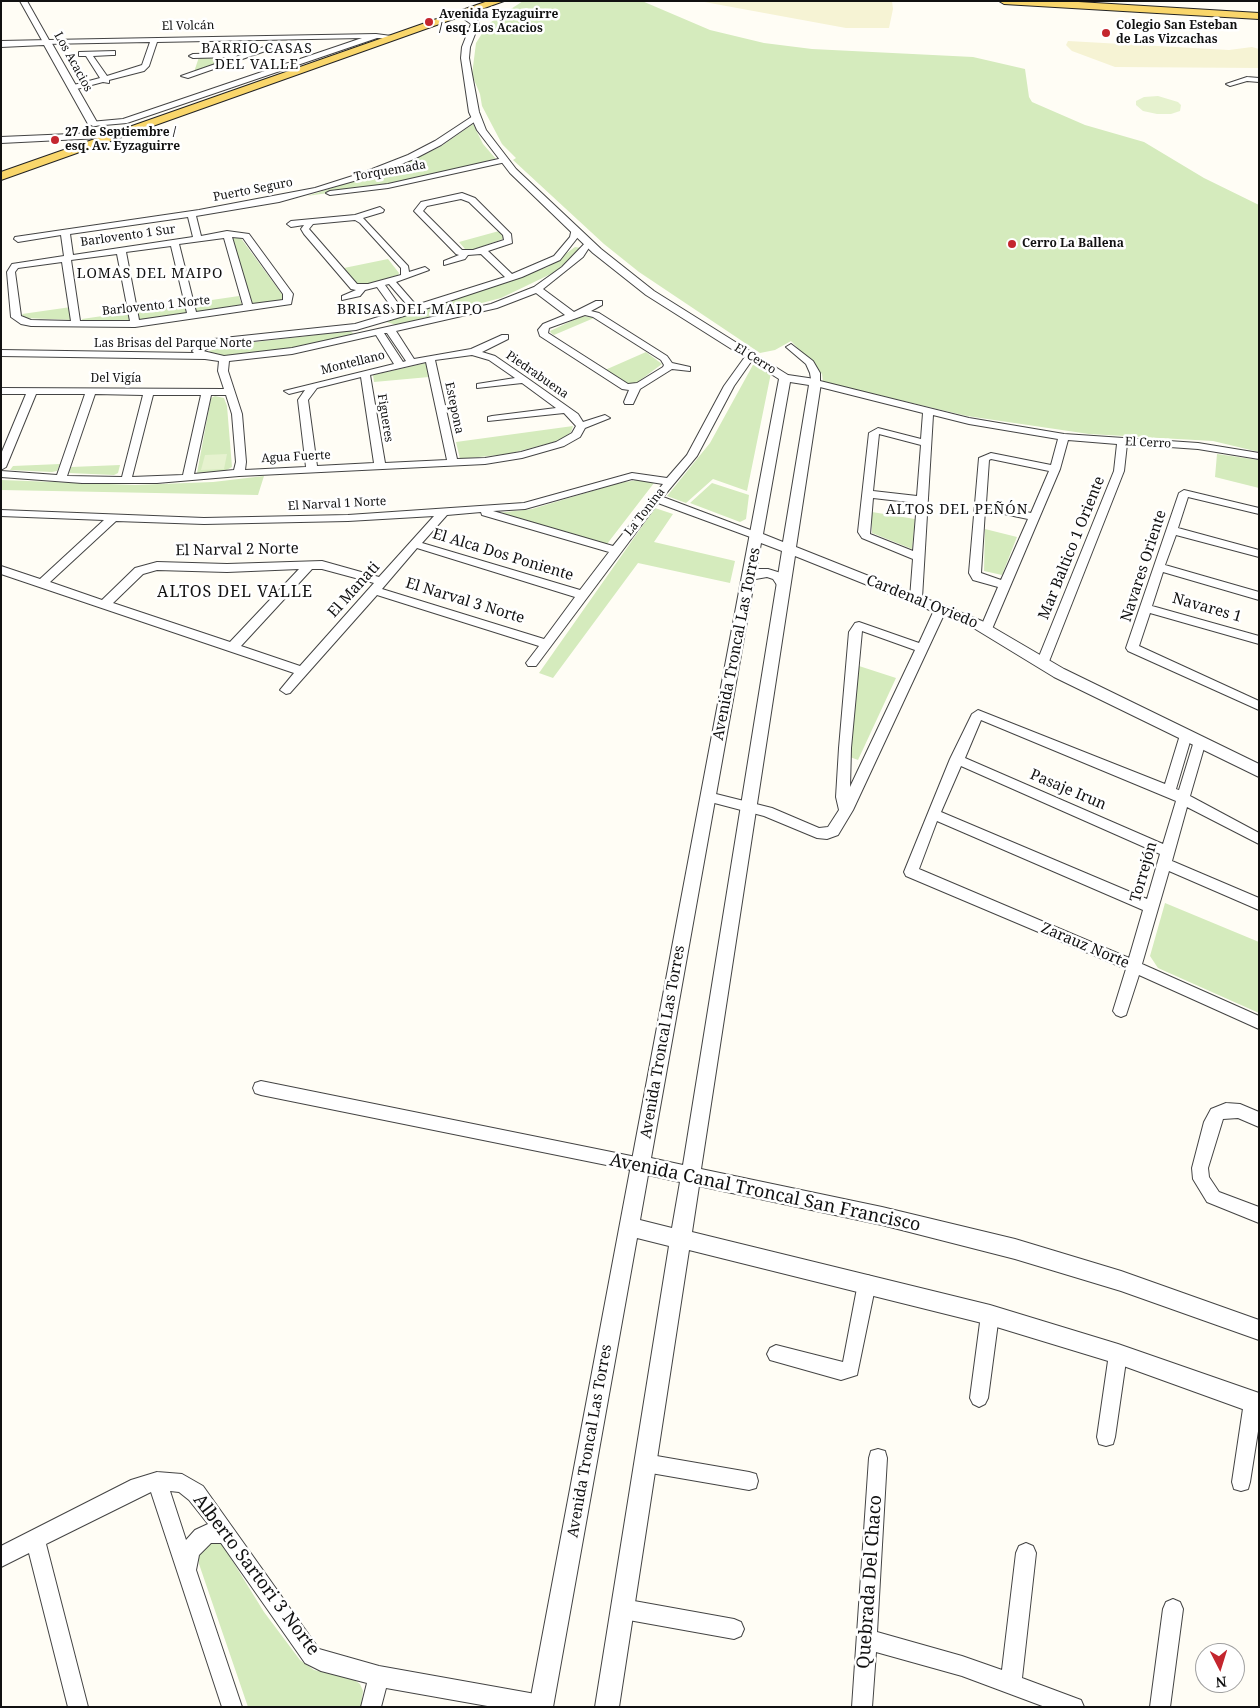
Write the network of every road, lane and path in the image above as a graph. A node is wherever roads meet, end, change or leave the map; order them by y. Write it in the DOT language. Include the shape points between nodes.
graph roads {
  1 [pos="23,1"];
  2 [pos="1004,1"];
  3 [pos="1153,1"];
  4 [pos="498,2"];
  5 [pos="1259,7"];
  6 [pos="463,14"];
  7 [pos="1259,16"];
  8 [pos="475,27"];
  9 [pos="376,36"];
  10 [pos="396,37"];
  11 [pos="199,38"];
  12 [pos="154,39"];
  13 [pos="47,42"];
  14 [pos="1,44"];
  15 [pos="267,49"];
  16 [pos="112,53"];
  17 [pos="250,54"];
  18 [pos="194,56"];
  19 [pos="185,76"];
  20 [pos="106,80"];
  21 [pos="1259,80"];
  22 [pos="196,82"];
  23 [pos="1230,84"];
  24 [pos="73,88"];
  25 [pos="197,103"];
  26 [pos="476,118"];
  27 [pos="93,124"];
  28 [pos="118,135"];
  29 [pos="99,136"];
  30 [pos="1,140"];
  31 [pos="503,160"];
  32 [pos="1,176"];
  33 [pos="477,190"];
  34 [pos="461,196"];
  35 [pos="280,199"];
  36 [pos="380,210"];
  37 [pos="191,214"];
  38 [pos="356,217"];
  39 [pos="291,224"];
  40 [pos="309,224"];
  41 [pos="575,230"];
  42 [pos="64,232"];
  43 [pos="227,234"];
  44 [pos="198,238"];
  45 [pos="18,239"];
  46 [pos="174,242"];
  47 [pos="588,243"];
  48 [pos="492,248"];
  49 [pos="121,250"];
  50 [pos="482,250"];
  51 [pos="597,252"];
  52 [pos="465,253"];
  53 [pos="580,255"];
  54 [pos="68,258"];
  55 [pos="447,263"];
  56 [pos="426,270"];
  57 [pos="405,275"];
  58 [pos="515,276"];
  59 [pos="391,280"];
  60 [pos="379,284"];
  61 [pos="362,288"];
  62 [pos="533,291"];
  63 [pos="345,298"];
  64 [pos="290,301"];
  65 [pos="599,303"];
  66 [pos="249,309"];
  67 [pos="415,309"];
  68 [pos="585,312"];
  69 [pos="401,314"];
  70 [pos="571,315"];
  71 [pos="192,316"];
  72 [pos="561,319"];
  73 [pos="24,322"];
  74 [pos="135,324"];
  75 [pos="76,325"];
  76 [pos="389,328"];
  77 [pos="378,331"];
  78 [pos="505,337"];
  79 [pos="208,344"];
  80 [pos="791,347"];
  81 [pos="473,352"];
  82 [pos="1,353"];
  83 [pos="147,356"];
  84 [pos="205,356"];
  85 [pos="750,356"];
  86 [pos="430,358"];
  87 [pos="224,359"];
  88 [pos="412,362"];
  89 [pos="400,365"];
  90 [pos="669,365"];
  91 [pos="687,369"];
  92 [pos="365,373"];
  93 [pos="785,378"];
  94 [pos="524,380"];
  95 [pos="815,383"];
  96 [pos="481,386"];
  97 [pos="312,387"];
  98 [pos="635,387"];
  99 [pos="1,391"];
  100 [pos="32,391"];
  101 [pos="289,391"];
  102 [pos="91,392"];
  103 [pos="148,392"];
  104 [pos="207,392"];
  105 [pos="230,392"];
  106 [pos="629,402"];
  107 [pos="565,410"];
  108 [pos="928,411"];
  109 [pos="605,418"];
  110 [pos="492,419"];
  111 [pos="581,426"];
  112 [pos="1064,437"];
  113 [pos="1122,441"];
  114 [pos="926,443"];
  115 [pos="1259,456"];
  116 [pos="453,463"];
  117 [pos="1,467"];
  118 [pos="380,467"];
  119 [pos="1056,469"];
  120 [pos="312,470"];
  121 [pos="239,473"];
  122 [pos="1,474"];
  123 [pos="188,478"];
  124 [pos="61,479"];
  125 [pos="126,481"];
  126 [pos="669,482"];
  127 [pos="867,494"];
  128 [pos="655,498"];
  129 [pos="922,500"];
  130 [pos="979,505"];
  131 [pos="476,510"];
  132 [pos="444,511"];
  133 [pos="1259,511"];
  134 [pos="1,513"];
  135 [pos="1035,516"];
  136 [pos="113,518"];
  137 [pos="1171,530"];
  138 [pos="757,536"];
  139 [pos="415,544"];
  140 [pos="616,550"];
  141 [pos="789,550"];
  142 [pos="1259,554"];
  143 [pos="919,556"];
  144 [pos="309,564"];
  145 [pos="1159,567"];
  146 [pos="1,570"];
  147 [pos="750,576"];
  148 [pos="41,584"];
  149 [pos="783,585"];
  150 [pos="1005,585"];
  151 [pos="378,586"];
  152 [pos="582,595"];
  153 [pos="1259,596"];
  154 [pos="916,598"];
  155 [pos="104,605"];
  156 [pos="941,608"];
  157 [pos="1146,608"];
  158 [pos="986,628"];
  159 [pos="1259,640"];
  160 [pos="547,644"];
  161 [pos="233,647"];
  162 [pos="922,648"];
  163 [pos="532,664"];
  164 [pos="1042,664"];
  165 [pos="303,670"];
  166 [pos="286,690"];
  167 [pos="1259,706"];
  168 [pos="1186,735"];
  169 [pos="1200,741"];
  170 [pos="956,759"];
  171 [pos="1259,771"];
  172 [pos="1168,791"];
  173 [pos="708,797"];
  174 [pos="1182,800"];
  175 [pos="748,806"];
  176 [pos="846,810"];
  177 [pos="933,814"];
  178 [pos="1259,839"];
  179 [pos="1165,857"];
  180 [pos="1259,904"];
  181 [pos="1150,907"];
  182 [pos="1133,966"];
  183 [pos="1121,1011"];
  184 [pos="1259,1023"];
  185 [pos="261,1088"];
  186 [pos="1259,1120"];
  187 [pos="641,1165"];
  188 [pos="691,1175"];
  189 [pos="1259,1215"];
  190 [pos="630,1227"];
  191 [pos="680,1238"];
  192 [pos="867,1283"];
  193 [pos="990,1315"];
  194 [pos="1259,1330"];
  195 [pos="776,1354"];
  196 [pos="1118,1354"];
  197 [pos="978,1398"];
  198 [pos="1256,1403"];
  199 [pos="1106,1437"];
  200 [pos="878,1458"];
  201 [pos="645,1463"];
  202 [pos="157,1481"];
  203 [pos="750,1481"];
  204 [pos="1241,1482"];
  205 [pos="226,1534"];
  206 [pos="35,1540"];
  207 [pos="1026,1553"];
  208 [pos="1,1557"];
  209 [pos="187,1569"];
  210 [pos="623,1609"];
  211 [pos="1173,1609"];
  212 [pos="734,1629"];
  213 [pos="866,1639"];
  214 [pos="379,1676"];
  215 [pos="1011,1682"];
  216 [pos="541,1706"];
  217 [pos="78,1707"];
  218 [pos="232,1707"];
  219 [pos="371,1707"];
  220 [pos="607,1707"];
  221 [pos="862,1707"];
  222 [pos="1074,1707"];
  223 [pos="1160,1707"];
  1 -- 13 [label="street, Los Acacios"];
  2 -- 7 [label="main road"];
  3 -- 5 [label="main road"];
  4 -- 6 [label="main road"];
  4 -- 8 [label="main road"];
  6 -- 8 [label="street" via="473,20"];
  6 -- 10 [label="main road"];
  8 -- 26 [label="street, El Cerro" via="465,58 468,90"];
  9 -- 10 [label="street, El Volcán"];
  9 -- 11 [label="street, El Volcán"];
  9 -- 25 [label="street"];
  10 -- 25 [label="main road"];
  11 -- 12 [label="street, El Volcán"];
  11 -- 18 [label="street"];
  12 -- 13 [label="street, El Volcán"];
  12 -- 20 [label="street" via="143,68"];
  13 -- 14 [label="street, El Volcán"];
  13 -- 24 [label="street, Los Acacios"];
  15 -- 17 [label="street"];
  16 -- 20 [label="street" via="84,54"];
  17 -- 18 [label="street"];
  17 -- 19 [label="street"];
  18 -- 19 [label="street"];
  19 -- 22 [label="street"];
  20 -- 24 [label="street"];
  21 -- 23 [label="street" via="1247,79"];
  24 -- 27 [label="street, Los Acacios"];
  25 -- 27 [label="street" via="124,122"];
  25 -- 28 [label="main road"];
  26 -- 31 [label="street, El Cerro"];
  26 -- 35 [label="street, Puerto Seguro" via="438,143 389,166"];
  27 -- 29 [label="street, Los Acacios"];
  28 -- 29 [label="street"];
  28 -- 32 [label="main road"];
  29 -- 30 [label="street"];
  31 -- 35 [label="street, Torquemada" via="388,186"];
  31 -- 41 [label="street, El Cerro"];
  33 -- 34 [label="street"];
  34 -- 48 [label="street" via="472,200 507,234 509,241"];
  34 -- 52 [label="street" via="418,208 420,214 456,250"];
  35 -- 37 [label="street, Puerto Seguro"];
  36 -- 38 [label="street"];
  37 -- 42 [label="street, Puerto Seguro"];
  37 -- 44 [label="street"];
  38 -- 40 [label="street"];
  38 -- 57 [label="street" via="404,268"];
  39 -- 40 [label="street"];
  40 -- 61 [label="street" via="307,232 350,284"];
  41 -- 47 [label="street, El Cerro"];
  41 -- 58 [label="street" via="569,244 557,258"];
  42 -- 45 [label="street, Puerto Seguro"];
  42 -- 54 [label="street"];
  43 -- 44 [label="street, Barlovento 1 Sur"];
  43 -- 64 [label="street, Barlovento 1 Sur" via="246,236"];
  43 -- 66 [label="street"];
  44 -- 46 [label="street, Barlovento 1 Sur"];
  46 -- 49 [label="street, Barlovento 1 Sur"];
  46 -- 71 [label="street"];
  47 -- 51 [label="street, El Cerro"];
  47 -- 53 [label="street, Las Brisas del Parque Norte"];
  48 -- 50 [label="street"];
  48 -- 58 [label="street"];
  49 -- 54 [label="street, Barlovento 1 Sur"];
  49 -- 74 [label="street"];
  50 -- 52 [label="street"];
  50 -- 58 [label="street"];
  51 -- 53 [label="street"];
  51 -- 85 [label="street, El Cerro" via="650,293"];
  52 -- 55 [label="street"];
  53 -- 62 [label="street, Las Brisas del Parque Norte"];
  54 -- 73 [label="street, Barlovento 1 Sur" via="14,268 11,272 15,314"];
  54 -- 75 [label="street"];
  56 -- 57 [label="street"];
  57 -- 59 [label="street"];
  58 -- 67 [label="street"];
  59 -- 60 [label="street"];
  59 -- 67 [label="street"];
  60 -- 61 [label="street"];
  60 -- 69 [label="street"];
  61 -- 63 [label="street" via="357,294"];
  62 -- 70 [label="street"];
  62 -- 72 [label="street"];
  62 -- 76 [label="street, Las Brisas del Parque Norte" via="494,306"];
  64 -- 66 [label="street, Barlovento 1 Norte"];
  65 -- 68 [label="street"];
  66 -- 71 [label="street, Barlovento 1 Norte"];
  67 -- 69 [label="street"];
  68 -- 70 [label="street"];
  68 -- 90 [label="street" via="619,329"];
  69 -- 79 [label="street" via="336,330"];
  70 -- 72 [label="street"];
  71 -- 74 [label="street, Barlovento 1 Norte"];
  72 -- 98 [label="street" via="543,330 546,337 621,385"];
  73 -- 75 [label="street, Barlovento 1 Norte"];
  74 -- 75 [label="street, Barlovento 1 Norte"];
  76 -- 77 [label="street, Las Brisas del Parque Norte"];
  76 -- 88 [label="street, Montellano"];
  77 -- 87 [label="street, Las Brisas del Parque Norte" via="285,352"];
  77 -- 89 [label="street, Montellano"];
  78 -- 81 [label="street"];
  79 -- 83 [label="street"];
  79 -- 84 [label="street" via="197,351"];
  80 -- 95 [label="street" via="810,363 815,372"];
  81 -- 86 [label="street, Montellano"];
  81 -- 94 [label="street, Piedrabuena" via="492,358"];
  82 -- 83 [label="street, Las Brisas del Parque Norte"];
  83 -- 84 [label="street, Las Brisas del Parque Norte"];
  84 -- 87 [label="street, Las Brisas del Parque Norte"];
  85 -- 93 [label="street, El Cerro"];
  85 -- 126 [label="street, La Tonina" via="729,386 696,448"];
  86 -- 88 [label="street, Montellano"];
  86 -- 116 [label="street, Estepona"];
  87 -- 105 [label="street" via="223,371"];
  88 -- 89 [label="street, Montellano"];
  89 -- 92 [label="street, Montellano"];
  90 -- 91 [label="street"];
  90 -- 98 [label="street"];
  92 -- 97 [label="street, Montellano"];
  92 -- 118 [label="street, Figueres"];
  93 -- 95 [label="street, El Cerro"];
  93 -- 138 [label="street, Avenida Troncal Las Torres"];
  94 -- 96 [label="street"];
  94 -- 107 [label="street, Piedrabuena"];
  95 -- 108 [label="street, El Cerro"];
  95 -- 141 [label="street"];
  97 -- 101 [label="street, Montellano"];
  97 -- 120 [label="street" via="303,400"];
  98 -- 106 [label="street"];
  99 -- 100 [label="street, Del Vigía"];
  100 -- 102 [label="street, Del Vigía"];
  100 -- 117 [label="street"];
  102 -- 103 [label="street, Del Vigía"];
  102 -- 124 [label="street"];
  103 -- 104 [label="street, Del Vigía"];
  103 -- 125 [label="street"];
  104 -- 105 [label="street, Del Vigía"];
  104 -- 123 [label="street"];
  105 -- 121 [label="street" via="237,414"];
  107 -- 110 [label="street"];
  107 -- 111 [label="street, Piedrabuena"];
  108 -- 112 [label="street, El Cerro"];
  108 -- 114 [label="street"];
  109 -- 111 [label="street"];
  111 -- 116 [label="street, Agua Fuerte" via="572,438 537,451 496,460"];
  112 -- 113 [label="street, El Cerro"];
  112 -- 119 [label="street"];
  113 -- 115 [label="street, El Cerro" via="1198,446"];
  113 -- 164 [label="street, Mar Baltico 1 Oriente" via="1119,471"];
  114 -- 127 [label="street" via="875,432"];
  114 -- 129 [label="street"];
  116 -- 118 [label="street, Agua Fuerte"];
  118 -- 120 [label="street, Agua Fuerte"];
  119 -- 130 [label="street" via="985,456"];
  119 -- 135 [label="street"];
  120 -- 121 [label="street, Agua Fuerte"];
  121 -- 123 [label="street, Agua Fuerte"];
  122 -- 124 [label="street, Agua Fuerte"];
  123 -- 125 [label="street, Agua Fuerte"];
  124 -- 125 [label="street, Agua Fuerte"];
  126 -- 128 [label="street, La Tonina"];
  126 -- 131 [label="street, El Narval 1 Norte" via="632,476 525,506"];
  127 -- 129 [label="street"];
  127 -- 143 [label="street" via="865,534"];
  128 -- 138 [label="street, Cardenal Oviedo"];
  128 -- 140 [label="street, La Tonina"];
  129 -- 143 [label="street"];
  130 -- 135 [label="street"];
  130 -- 150 [label="street" via="975,575"];
  131 -- 132 [label="street, El Narval 1 Norte"];
  131 -- 140 [label="street"];
  132 -- 136 [label="street, El Narval 1 Norte" via="299,520"];
  132 -- 139 [label="street, El Manati"];
  133 -- 137 [label="street, Navares Oriente" via="1184,493"];
  134 -- 136 [label="street, El Narval 1 Norte"];
  135 -- 150 [label="street"];
  136 -- 148 [label="street"];
  137 -- 142 [label="street"];
  137 -- 145 [label="street, Navares Oriente"];
  138 -- 141 [label="street, Cardenal Oviedo"];
  138 -- 147 [label="street, Avenida Troncal Las Torres"];
  139 -- 151 [label="street, El Manati"];
  139 -- 152 [label="street, El Alca Dos Poniente"];
  140 -- 152 [label="street, La Tonina"];
  141 -- 149 [label="street"];
  141 -- 154 [label="street, Cardenal Oviedo"];
  143 -- 154 [label="street"];
  144 -- 151 [label="street, El Narval 2 Norte" via="332,566"];
  144 -- 155 [label="street, El Narval 2 Norte" via="227,568 152,566 139,571"];
  144 -- 161 [label="street"];
  145 -- 153 [label="street"];
  145 -- 157 [label="street, Navares Oriente"];
  146 -- 148 [label="street"];
  147 -- 149 [label="street" via="768,573 777,576"];
  147 -- 173 [label="street, Avenida Troncal Las Torres"];
  148 -- 155 [label="street"];
  149 -- 175 [label="street"];
  150 -- 158 [label="street"];
  151 -- 160 [label="street, El Narval 3 Norte"];
  151 -- 165 [label="street, El Manati"];
  152 -- 160 [label="street, La Tonina"];
  154 -- 156 [label="street, Cardenal Oviedo"];
  155 -- 161 [label="street"];
  156 -- 158 [label="street, Cardenal Oviedo"];
  156 -- 162 [label="street"];
  157 -- 159 [label="street, Navares 1"];
  157 -- 167 [label="street, Navares Oriente" via="1132,648"];
  158 -- 164 [label="street, Cardenal Oviedo"];
  160 -- 163 [label="street, La Tonina"];
  161 -- 165 [label="street"];
  162 -- 176 [label="street"];
  162 -- 176 [label="street" via="860,626 855,632 845,748 843,797"];
  164 -- 168 [label="street, Cardenal Oviedo"];
  165 -- 166 [label="street, El Manati"];
  168 -- 169 [label="street, Cardenal Oviedo"];
  168 -- 172 [label="street"];
  169 -- 171 [label="street, Cardenal Oviedo"];
  169 -- 174 [label="street, Torrejón"];
  170 -- 172 [label="street" via="978,714"];
  170 -- 177 [label="street"];
  170 -- 179 [label="street, Pasaje Irun"];
  172 -- 174 [label="street"];
  173 -- 175 [label="street"];
  173 -- 187 [label="street, Avenida Troncal Las Torres"];
  174 -- 178 [label="street"];
  174 -- 179 [label="street, Torrejón"];
  175 -- 176 [label="street" via="822,834 835,829"];
  175 -- 188 [label="street"];
  177 -- 181 [label="street"];
  177 -- 182 [label="street, Zarauz Norte" via="910,872"];
  179 -- 180 [label="street, Pasaje Irun"];
  179 -- 181 [label="street, Torrejón"];
  181 -- 182 [label="street, Torrejón"];
  182 -- 183 [label="street, Torrejón"];
  182 -- 184 [label="street, Zarauz Norte"];
  185 -- 187 [label="street, Avenida Canal Troncal San Francisco"];
  186 -- 189 [label="street" via="1240,1111 1226,1110 1217,1114 1200,1168 1205,1189 1213,1197"];
  187 -- 188 [label="street, Avenida Canal Troncal San Francisco"];
  187 -- 190 [label="street, Avenida Troncal Las Torres"];
  188 -- 191 [label="street"];
  188 -- 194 [label="street, Avenida Canal Troncal San Francisco" via="882,1216 1015,1249 1130,1284"];
  190 -- 191 [label="street"];
  190 -- 216 [label="street, Avenida Troncal Las Torres"];
  191 -- 192 [label="street"];
  191 -- 201 [label="street"];
  192 -- 193 [label="street"];
  192 -- 195 [label="street" via="851,1369 840,1371"];
  193 -- 196 [label="street"];
  193 -- 197 [label="street"];
  196 -- 198 [label="street"];
  196 -- 199 [label="street"];
  198 -- 204 [label="street"];
  200 -- 213 [label="street, Quebrada Del Chaco"];
  201 -- 203 [label="street"];
  201 -- 210 [label="street"];
  202 -- 205 [label="street, Alberto Sartori 3 Norte" via="182,1483 196,1493"];
  202 -- 206 [label="street, Alberto Sartori 3 Norte" via="138,1487"];
  202 -- 209 [label="street"];
  205 -- 209 [label="street" via="210,1533 195,1543"];
  205 -- 214 [label="street, Alberto Sartori 3 Norte" via="312,1656"];
  206 -- 208 [label="street, Alberto Sartori 3 Norte"];
  206 -- 217 [label="street"];
  207 -- 215 [label="street"];
  209 -- 218 [label="street"];
  210 -- 212 [label="street"];
  210 -- 220 [label="street"];
  211 -- 223 [label="street"];
  213 -- 215 [label="street"];
  213 -- 221 [label="street, Quebrada Del Chaco"];
  214 -- 216 [label="street, Alberto Sartori 3 Norte"];
  214 -- 219 [label="street"];
  215 -- 222 [label="street"];
}
